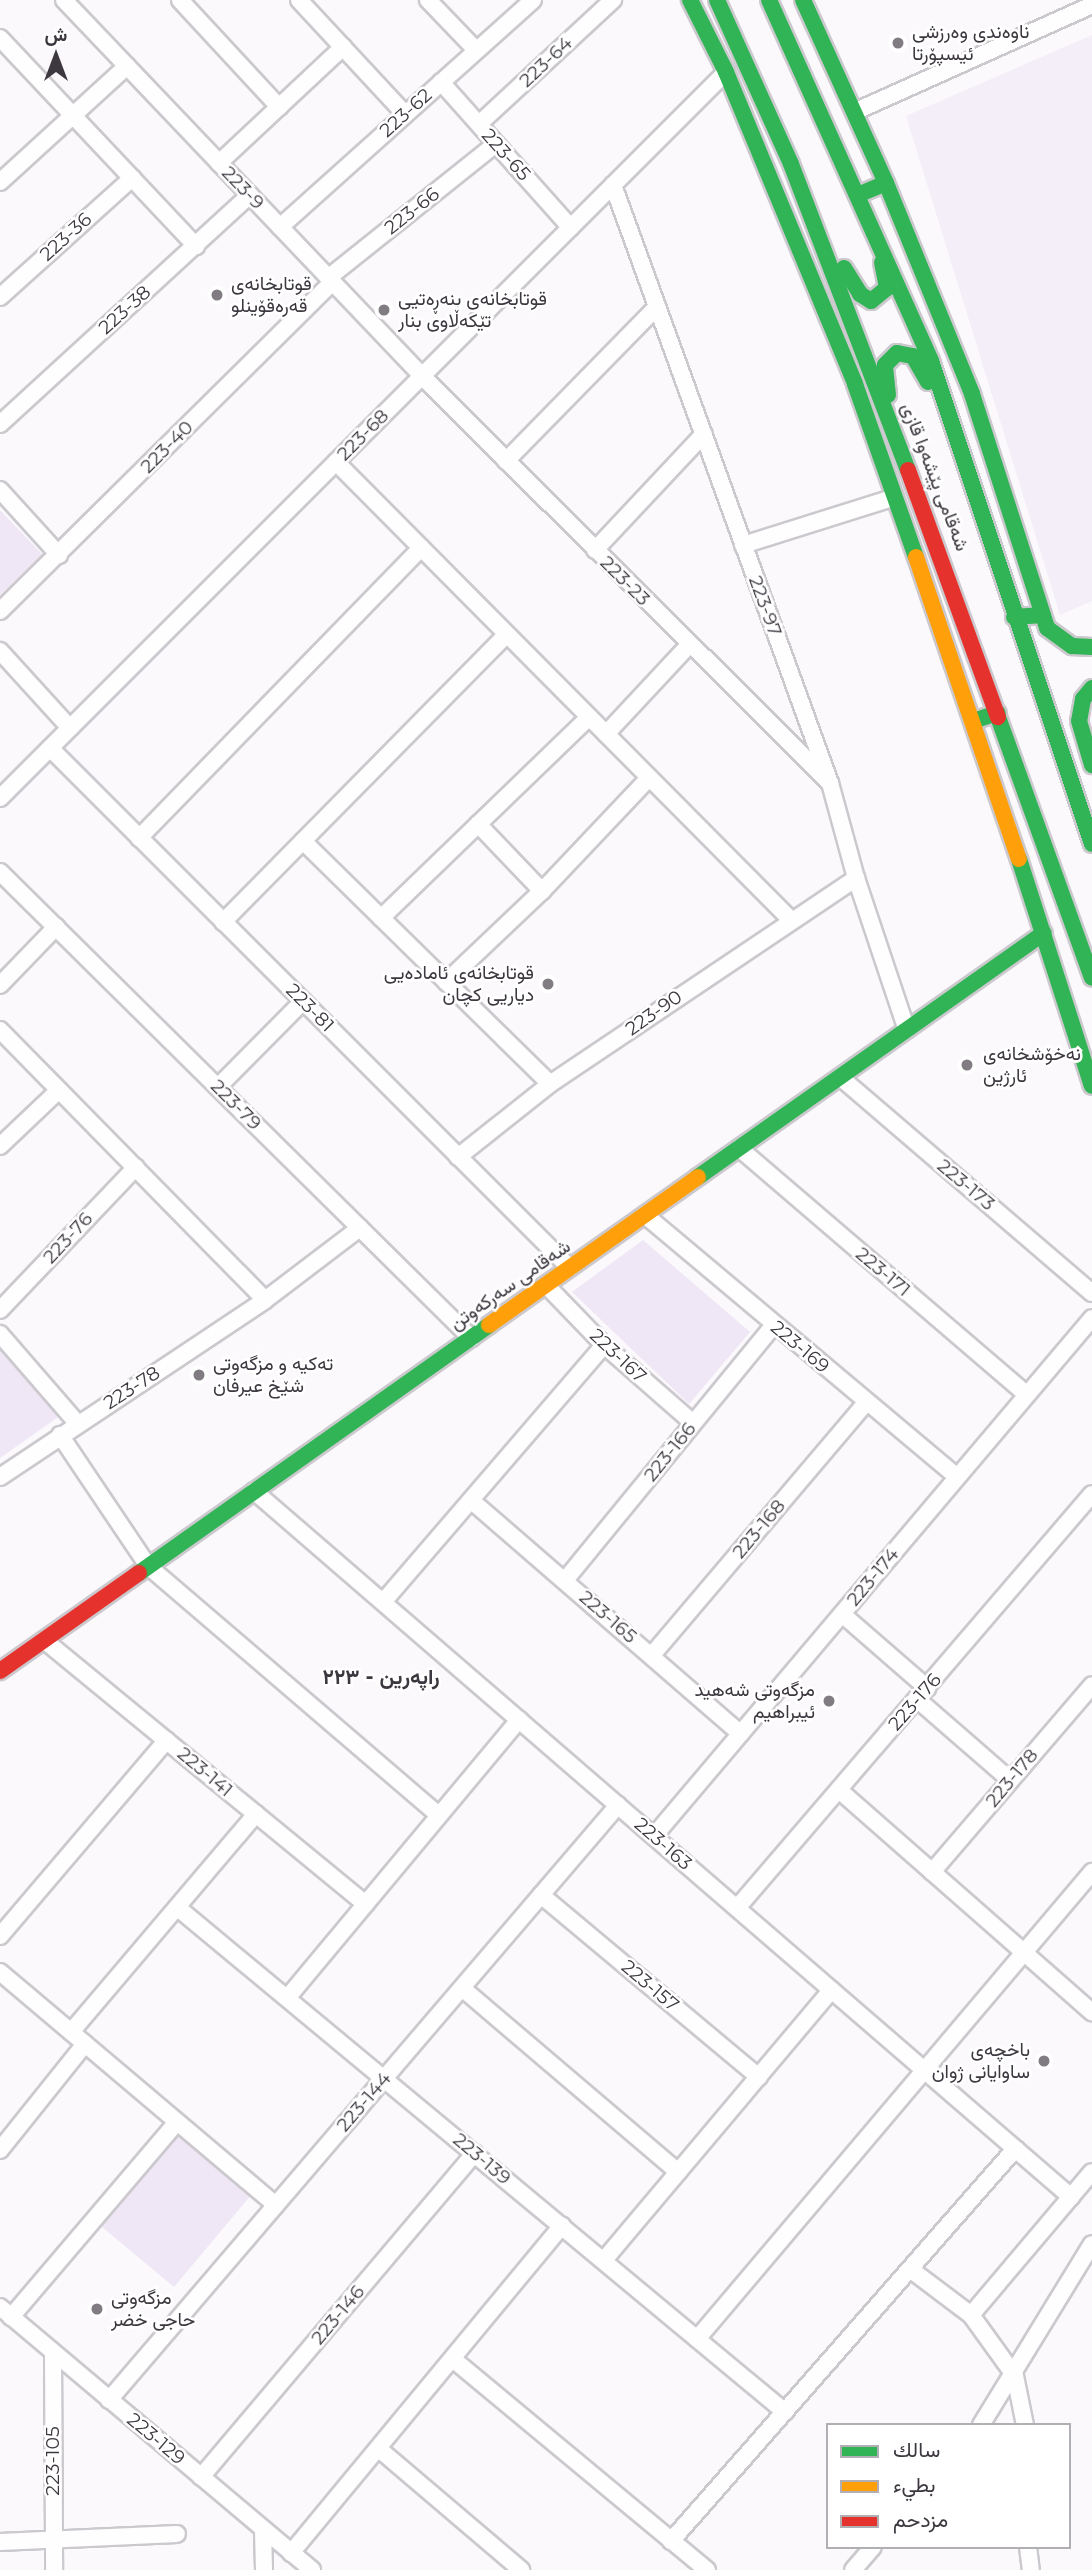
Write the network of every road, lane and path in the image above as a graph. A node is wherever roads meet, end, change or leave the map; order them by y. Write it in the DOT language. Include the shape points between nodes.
graph roads {
  1 [pos="64,0"];
  2 [pos="180,0"];
  3 [pos="299,0"];
  4 [pos="428,0"];
  5 [pos="614,0"];
  6 [pos="690,0"];
  7 [pos="717,0"];
  8 [pos="769,0"];
  9 [pos="803,0"];
  10 [pos="523,3"];
  11 [pos="1092,5"];
  12 [pos="0,38"];
  13 [pos="343,47"];
  14 [pos="476,50"];
  15 [pos="6,56"];
  16 [pos="127,66"];
  17 [pos="726,72"];
  18 [pos="441,82"];
  19 [pos="279,107"];
  20 [pos="854,112"];
  21 [pos="405,114"];
  22 [pos="74,115"];
  23 [pos="479,124"];
  24 [pos="496,144"];
  25 [pos="219,163"];
  26 [pos="132,178"];
  27 [pos="0,182"];
  28 [pos="886,183"];
  29 [pos="613,185"];
  30 [pos="860,194"];
  31 [pos="250,195"];
  32 [pos="810,211"];
  33 [pos="869,216"];
  34 [pos="280,227"];
  35 [pos="571,228"];
  36 [pos="196,246"];
  37 [pos="330,280"];
  38 [pos="0,297"];
  39 [pos="657,307"];
  40 [pos="422,376"];
  41 [pos="0,424"];
  42 [pos="704,434"];
  43 [pos="903,451"];
  44 [pos="965,457"];
  45 [pos="506,461"];
  46 [pos="336,462"];
  47 [pos="0,490"];
  48 [pos="895,497"];
  49 [pos="743,545"];
  50 [pos="421,548"];
  51 [pos="594,550"];
  52 [pos="59,555"];
  53 [pos="0,611"];
  54 [pos="1043,615"];
  55 [pos="1014,617"];
  56 [pos="507,634"];
  57 [pos="689,645"];
  58 [pos="1092,647"];
  59 [pos="0,652"];
  60 [pos="1092,688"];
  61 [pos="998,713"];
  62 [pos="589,717"];
  63 [pos="973,721"];
  64 [pos="70,728"];
  65 [pos="606,734"];
  66 [pos="50,748"];
  67 [pos="1092,765"];
  68 [pos="649,778"];
  69 [pos="830,783"];
  70 [pos="3,789"];
  71 [pos="478,824"];
  72 [pos="139,838"];
  73 [pos="303,841"];
  74 [pos="1092,844"];
  75 [pos="0,872"];
  76 [pos="856,878"];
  77 [pos="542,891"];
  78 [pos="381,918"];
  79 [pos="790,919"];
  80 [pos="223,922"];
  81 [pos="56,927"];
  82 [pos="1044,933"];
  83 [pos="1092,978"];
  84 [pos="446,982"];
  85 [pos="0,985"];
  86 [pos="303,1001"];
  87 [pos="0,1030"];
  88 [pos="907,1030"];
  89 [pos="840,1077"];
  90 [pos="550,1084"];
  91 [pos="1092,1084"];
  92 [pos="218,1087"];
  93 [pos="58,1090"];
  94 [pos="0,1146"];
  95 [pos="739,1149"];
  96 [pos="458,1157"];
  97 [pos="136,1167"];
  98 [pos="645,1215"];
  99 [pos="360,1228"];
  100 [pos="570,1268"];
  101 [pos="546,1284"];
  102 [pos="1092,1293"];
  103 [pos="265,1300"];
  104 [pos="0,1310"];
  105 [pos="1092,1318"];
  106 [pos="774,1325"];
  107 [pos="0,1334"];
  108 [pos="471,1338"];
  109 [pos="604,1345"];
  110 [pos="1027,1395"];
  111 [pos="866,1403"];
  112 [pos="694,1423"];
  113 [pos="78,1424"];
  114 [pos="60,1435"];
  115 [pos="0,1477"];
  116 [pos="957,1477"];
  117 [pos="254,1491"];
  118 [pos="1092,1494"];
  119 [pos="473,1502"];
  120 [pos="148,1566"];
  121 [pos="566,1579"];
  122 [pos="383,1602"];
  123 [pos="842,1614"];
  124 [pos="44,1640"];
  125 [pos="652,1655"];
  126 [pos="0,1671"];
  127 [pos="1092,1685"];
  128 [pos="923,1694"];
  129 [pos="519,1720"];
  130 [pos="741,1734"];
  131 [pos="167,1740"];
  132 [pos="1010,1780"];
  133 [pos="839,1790"];
  134 [pos="618,1805"];
  135 [pos="256,1814"];
  136 [pos="439,1815"];
  137 [pos="654,1836"];
  138 [pos="932,1872"];
  139 [pos="1092,1872"];
  140 [pos="541,1895"];
  141 [pos="365,1904"];
  142 [pos="177,1908"];
  143 [pos="737,1908"];
  144 [pos="0,1936"];
  145 [pos="1023,1951"];
  146 [pos="0,1972"];
  147 [pos="462,1988"];
  148 [pos="831,1990"];
  149 [pos="288,1997"];
  150 [pos="1092,2012"];
  151 [pos="71,2032"];
  152 [pos="85,2044"];
  153 [pos="923,2069"];
  154 [pos="759,2077"];
  155 [pos="385,2078"];
  156 [pos="177,2122"];
  157 [pos="0,2124"];
  158 [pos="13,2135"];
  159 [pos="1015,2149"];
  160 [pos="0,2150"];
  161 [pos="475,2153"];
  162 [pos="678,2172"];
  163 [pos="1092,2172"];
  164 [pos="1071,2197"];
  165 [pos="276,2205"];
  166 [pos="562,2225"];
  167 [pos="1092,2244"];
  168 [pos="604,2260"];
  169 [pos="910,2269"];
  170 [pos="6,2312"];
  171 [pos="971,2315"];
  172 [pos="697,2339"];
  173 [pos="53,2352"];
  174 [pos="454,2361"];
  175 [pos="1015,2376"];
  176 [pos="110,2400"];
  177 [pos="785,2412"];
  178 [pos="983,2423"];
  179 [pos="1024,2423"];
  180 [pos="379,2449"];
  181 [pos="201,2477"];
  182 [pos="263,2529"];
  183 [pos="177,2534"];
  184 [pos="671,2541"];
  185 [pos="0,2542"];
  186 [pos="53,2542"];
  187 [pos="871,2549"];
  188 [pos="1028,2549"];
  189 [pos="291,2553"];
  190 [pos="856,2566"];
  191 [pos="54,2570"];
  192 [pos="264,2570"];
  193 [pos="312,2570"];
  194 [pos="522,2570"];
  195 [pos="706,2570"];
  196 [pos="876,2570"];
  197 [pos="1031,2570"];
  1 -- 16 [label="street, 223-9"];
  2 -- 19 [label="street"];
  3 -- 13 [label="street"];
  4 -- 14 [label="street"];
  5 -- 23 [label="street, 223-64"];
  6 -- 17 [label="main road"];
  7 -- 32 [label="main road, شەقامی پێشەوا قازی"];
  8 -- 30 [label="main road, شەقامی پێشەوا قازی"];
  9 -- 20 [label="main road"];
  10 -- 14 [label="street, 223-62"];
  11 -- 20 [label="street"];
  12 -- 15 [label="street"];
  13 -- 19 [label="street"];
  13 -- 21 [label="street"];
  14 -- 18 [label="street, 223-62"];
  15 -- 22 [label="street"];
  16 -- 22 [label="street"];
  16 -- 25 [label="street, 223-9"];
  17 -- 29 [label="street, 223-68"];
  17 -- 48 [label="main road" via="817,289"];
  18 -- 21 [label="street, 223-62"];
  18 -- 23 [label="street, 223-65"];
  19 -- 25 [label="street"];
  20 -- 28 [label="main road"];
  21 -- 34 [label="street, 223-62"];
  22 -- 26 [label="street"];
  22 -- 27 [label="street"];
  23 -- 24 [label="street, 223-65"];
  24 -- 35 [label="street, 223-65"];
  24 -- 37 [label="street, 223-66"];
  25 -- 31 [label="street, 223-9"];
  26 -- 36 [label="street"];
  26 -- 38 [label="street, 223-36"];
  28 -- 30 [label="main road"];
  28 -- 54 [label="main road" via="991,446"];
  29 -- 35 [label="street, 223-68"];
  29 -- 39 [label="street, 223-97"];
  30 -- 33 [label="main road, شەقامی پێشەوا قازی"];
  31 -- 34 [label="street, 223-9"];
  31 -- 36 [label="street, 223-38"];
  32 -- 33 [label="main road" via="857,290 871,301 883,295 887,283"];
  32 -- 43 [label="main road, شەقامی پێشەوا قازی"];
  33 -- 44 [label="main road, شەقامی پێشەوا قازی" via="931,362"];
  34 -- 37 [label="street, 223-9"];
  35 -- 40 [label="street, 223-68"];
  36 -- 41 [label="street, 223-38"];
  37 -- 40 [label="street, 223-9"];
  37 -- 52 [label="street, 223-40"];
  39 -- 42 [label="street, 223-97"];
  39 -- 45 [label="street"];
  40 -- 45 [label="street, 223-23"];
  40 -- 46 [label="street, 223-68"];
  42 -- 49 [label="street, 223-97"];
  42 -- 51 [label="street"];
  43 -- 44 [label="main road" via="884,372 888,358 902,352 918,362"];
  43 -- 61 [label="main road, شەقامی پێشەوا قازی"];
  44 -- 55 [label="main road, شەقامی پێشەوا قازی"];
  45 -- 51 [label="street, 223-23"];
  46 -- 50 [label="street"];
  46 -- 64 [label="street, 223-68"];
  47 -- 52 [label="street"];
  48 -- 49 [label="street"];
  48 -- 63 [label="main road"];
  49 -- 69 [label="street, 223-97"];
  50 -- 56 [label="street"];
  50 -- 72 [label="street"];
  51 -- 57 [label="street, 223-23"];
  52 -- 53 [label="street, 223-40"];
  54 -- 55 [label="main road"];
  54 -- 58 [label="main road" via="1059,640"];
  55 -- 74 [label="main road, شەقامی پێشەوا قازی"];
  56 -- 62 [label="street"];
  56 -- 73 [label="street"];
  57 -- 65 [label="street"];
  57 -- 69 [label="street, 223-23"];
  59 -- 64 [label="street"];
  60 -- 67 [label="main road" via="1083,699 1079,721"];
  61 -- 63 [label="main road"];
  61 -- 83 [label="main road, شەقامی پێشەوا قازی"];
  62 -- 65 [label="street"];
  62 -- 71 [label="street"];
  63 -- 82 [label="main road"];
  64 -- 66 [label="street, 223-68"];
  65 -- 68 [label="street"];
  66 -- 70 [label="street, 223-68"];
  66 -- 72 [label="street, 223-81"];
  68 -- 77 [label="street"];
  68 -- 79 [label="street"];
  69 -- 76 [label="street, 223-97"];
  71 -- 77 [label="street"];
  71 -- 78 [label="street"];
  72 -- 80 [label="street, 223-81"];
  73 -- 78 [label="street"];
  73 -- 80 [label="street"];
  75 -- 81 [label="street, 223-79"];
  76 -- 79 [label="street, 223-90"];
  76 -- 88 [label="street, 223-97"];
  77 -- 84 [label="street"];
  78 -- 84 [label="street"];
  79 -- 90 [label="street, 223-90"];
  80 -- 86 [label="street, 223-81"];
  81 -- 85 [label="street"];
  81 -- 92 [label="street, 223-79"];
  82 -- 88 [label="main road, شەقامی سەرکەوتن"];
  82 -- 91 [label="main road"];
  84 -- 90 [label="street"];
  86 -- 92 [label="street"];
  86 -- 96 [label="street, 223-81"];
  87 -- 93 [label="street"];
  88 -- 89 [label="main road, شەقامی سەرکەوتن"];
  89 -- 95 [label="main road, شەقامی سەرکەوتن"];
  89 -- 102 [label="street, 223-173"];
  90 -- 96 [label="street, 223-90"];
  92 -- 99 [label="street, 223-79"];
  93 -- 94 [label="street"];
  93 -- 97 [label="street"];
  95 -- 98 [label="main road, شەقامی سەرکەوتن"];
  95 -- 110 [label="street, 223-171"];
  96 -- 100 [label="street, 223-81"];
  97 -- 103 [label="street"];
  97 -- 104 [label="street, 223-76"];
  98 -- 100 [label="main road, شەقامی سەرکەوتن"];
  98 -- 106 [label="street, 223-169"];
  99 -- 103 [label="street, 223-78"];
  99 -- 108 [label="street, 223-79"];
  100 -- 101 [label="main road, شەقامی سەرکەوتن"];
  101 -- 108 [label="main road, شەقامی سەرکەوتن"];
  101 -- 109 [label="street, 223-167"];
  103 -- 113 [label="street, 223-78"];
  105 -- 110 [label="street, 223-174"];
  106 -- 111 [label="street, 223-169"];
  106 -- 112 [label="street, 223-166"];
  107 -- 113 [label="street"];
  108 -- 117 [label="main road, شەقامی سەرکەوتن"];
  109 -- 112 [label="street, 223-167"];
  109 -- 119 [label="street"];
  110 -- 116 [label="street, 223-174"];
  111 -- 116 [label="street, 223-169"];
  111 -- 125 [label="street, 223-168"];
  112 -- 121 [label="street, 223-166"];
  113 -- 114 [label="street, 223-78"];
  114 -- 115 [label="street, 223-78"];
  114 -- 120 [label="street"];
  116 -- 123 [label="street, 223-174"];
  117 -- 120 [label="main road, شەقامی سەرکەوتن"];
  117 -- 122 [label="street, 223-163"];
  118 -- 128 [label="street, 223-176"];
  119 -- 121 [label="street, 223-165"];
  119 -- 122 [label="street"];
  120 -- 124 [label="main road, شەقامی سەرکەوتن"];
  120 -- 136 [label="street"];
  121 -- 125 [label="street, 223-165"];
  122 -- 129 [label="street, 223-163"];
  123 -- 128 [label="street"];
  123 -- 130 [label="street, 223-174"];
  124 -- 126 [label="main road, شەقامی سەرکەوتن"];
  124 -- 131 [label="street, 223-141"];
  125 -- 130 [label="street, 223-165"];
  127 -- 132 [label="street, 223-178"];
  128 -- 132 [label="street"];
  128 -- 133 [label="street, 223-176"];
  129 -- 134 [label="street, 223-163"];
  129 -- 136 [label="street"];
  130 -- 137 [label="street, 223-174"];
  131 -- 135 [label="street, 223-141"];
  131 -- 144 [label="street"];
  132 -- 138 [label="street, 223-178"];
  133 -- 138 [label="street"];
  133 -- 143 [label="street, 223-176"];
  134 -- 137 [label="street, 223-163"];
  134 -- 140 [label="street, 223-144"];
  135 -- 141 [label="street, 223-141"];
  135 -- 142 [label="street"];
  136 -- 141 [label="street"];
  137 -- 143 [label="street, 223-163"];
  138 -- 145 [label="street"];
  139 -- 145 [label="street"];
  140 -- 147 [label="street, 223-144"];
  140 -- 154 [label="street, 223-157"];
  141 -- 149 [label="street"];
  142 -- 149 [label="street, 223-139"];
  142 -- 151 [label="street"];
  143 -- 148 [label="street, 223-163"];
  145 -- 150 [label="street"];
  145 -- 153 [label="street"];
  146 -- 151 [label="street"];
  147 -- 155 [label="street, 223-144"];
  147 -- 162 [label="street"];
  148 -- 153 [label="street, 223-163"];
  148 -- 154 [label="street"];
  149 -- 155 [label="street, 223-139"];
  151 -- 152 [label="street"];
  152 -- 156 [label="street"];
  152 -- 158 [label="street"];
  153 -- 159 [label="street, 223-163"];
  153 -- 172 [label="street"];
  154 -- 162 [label="street"];
  155 -- 161 [label="street, 223-139"];
  155 -- 165 [label="street, 223-144"];
  156 -- 165 [label="street"];
  156 -- 170 [label="street"];
  157 -- 158 [label="street"];
  158 -- 160 [label="street"];
  159 -- 164 [label="street, 223-163"];
  159 -- 169 [label="street"];
  161 -- 166 [label="street, 223-139"];
  161 -- 181 [label="street, 223-146"];
  162 -- 168 [label="street"];
  163 -- 164 [label="street"];
  164 -- 171 [label="street"];
  165 -- 176 [label="street, 223-144"];
  166 -- 168 [label="street, 223-139"];
  166 -- 174 [label="street"];
  167 -- 175 [label="street"];
  168 -- 172 [label="street, 223-139"];
  169 -- 171 [label="street"];
  169 -- 177 [label="street"];
  170 -- 173 [label="street, 223-129"];
  171 -- 175 [label="street"];
  172 -- 177 [label="street, 223-139"];
  173 -- 176 [label="street, 223-129"];
  173 -- 186 [label="street, 223-105"];
  174 -- 180 [label="street"];
  174 -- 184 [label="street"];
  175 -- 178 [label="street"];
  175 -- 179 [label="street"];
  176 -- 181 [label="street, 223-129"];
  177 -- 184 [label="street"];
  180 -- 189 [label="street"];
  180 -- 194 [label="street"];
  181 -- 182 [label="street, 223-129"];
  182 -- 189 [label="street, 223-129"];
  182 -- 192 [label="street"];
  183 -- 186 [label="street"];
  184 -- 195 [label="street"];
  185 -- 186 [label="street"];
  186 -- 191 [label="street, 223-105"];
  187 -- 190 [label="street"];
  188 -- 197 [label="street"];
  189 -- 193 [label="street, 223-129"];
  190 -- 196 [label="street"];
}
